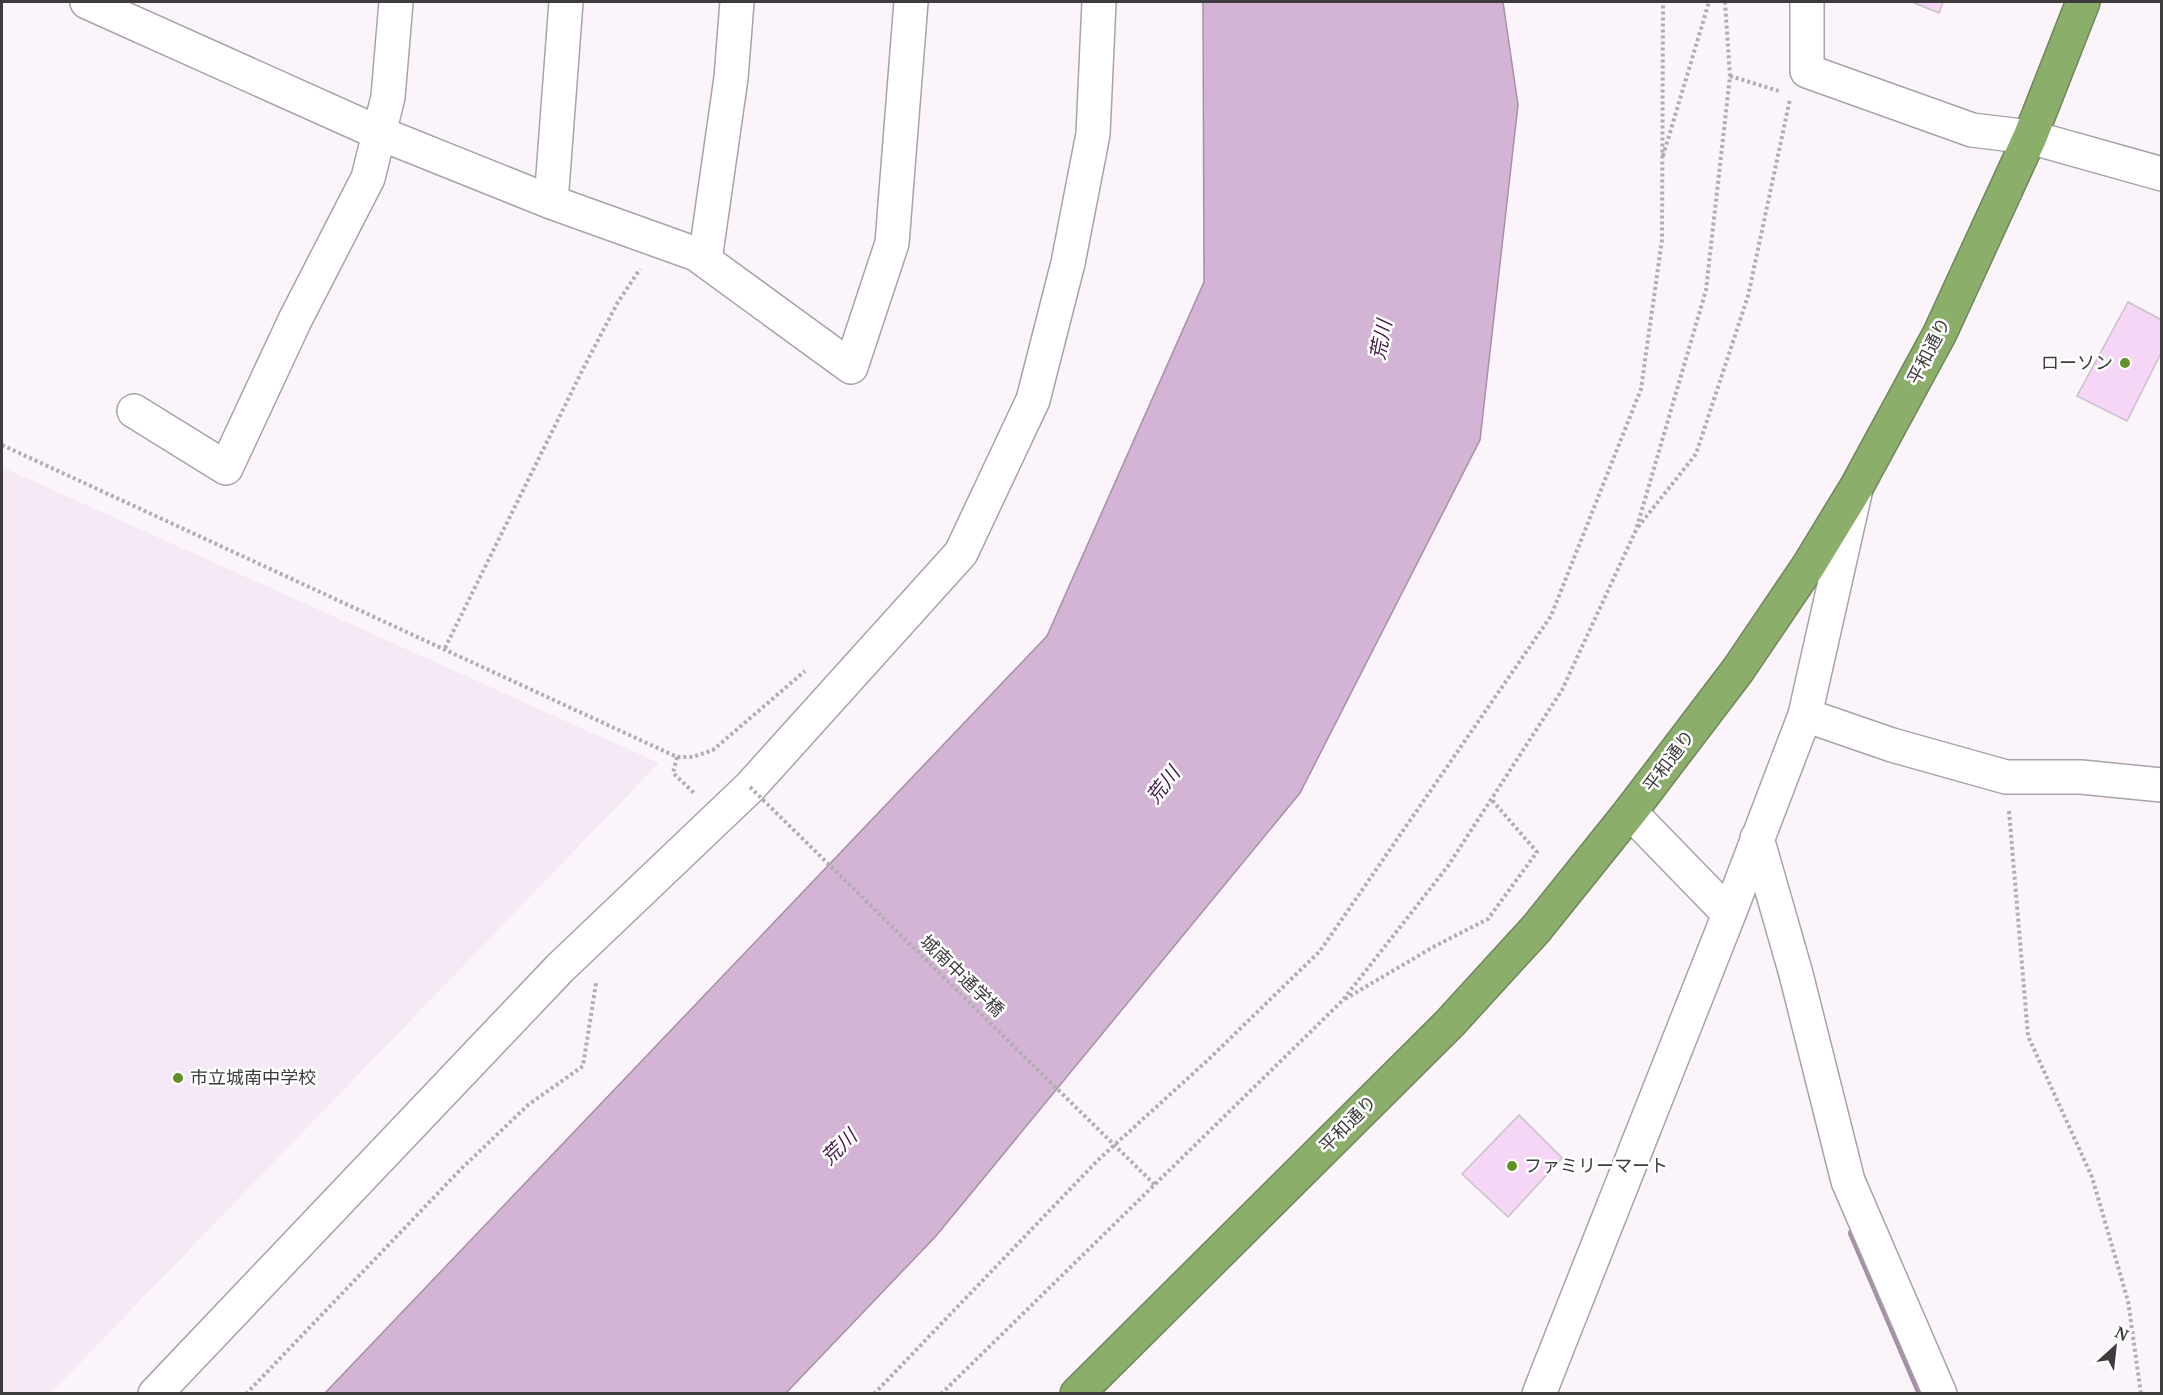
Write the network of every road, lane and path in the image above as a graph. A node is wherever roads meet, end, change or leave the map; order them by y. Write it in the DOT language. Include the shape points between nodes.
graph roads {
  1 [pos="87,2"];
  2 [pos="396,2"];
  3 [pos="566,2"];
  4 [pos="737,2"];
  5 [pos="911,2"];
  6 [pos="1099,2"];
  7 [pos="1663,2"];
  8 [pos="1709,2"];
  9 [pos="1725,2"];
  10 [pos="1807,2"];
  11 [pos="2083,2"];
  12 [pos="1730,76"];
  13 [pos="1803,84"];
  14 [pos="379,133"];
  15 [pos="2030,137"];
  16 [pos="1662,160"];
  17 [pos="2162,174"];
  18 [pos="551,202"];
  19 [pos="660,241"];
  20 [pos="705,260"];
  21 [pos="134,411"];
  22 [pos="2,445"];
  23 [pos="1857,486"];
  24 [pos="1636,530"];
  25 [pos="445,648"];
  26 [pos="812,664"];
  27 [pos="1805,715"];
  28 [pos="677,757"];
  29 [pos="673,773"];
  30 [pos="2006,777"];
  31 [pos="2162,785"];
  32 [pos="750,787"];
  33 [pos="1491,799"];
  34 [pos="1630,812"];
  35 [pos="1757,837"];
  36 [pos="1729,914"];
  37 [pos="597,978"];
  38 [pos="1342,1001"];
  39 [pos="1155,1185"];
  40 [pos="155,1394"];
  41 [pos="246,1394"];
  42 [pos="874,1394"];
  43 [pos="940,1394"];
  44 [pos="1077,1394"];
  45 [pos="1539,1394"];
  46 [pos="1940,1394"];
  47 [pos="2141,1394"];
  1 -- 14 [label="street"];
  2 -- 14 [label="street" via="388,97"];
  3 -- 18 [label="street"];
  4 -- 20 [label="street" via="731,78"];
  5 -- 20 [label="street" via="892,243 851,367"];
  6 -- 32 [label="street" via="1093,134 1068,263 1033,400 961,554"];
  7 -- 16 [label="path"];
  8 -- 16 [label="path"];
  9 -- 12 [label="path"];
  10 -- 13 [label="street" via="1807,71"];
  11 -- 15 [label="highway, 平和通り"];
  12 -- 13 [label="path"];
  12 -- 24 [label="path" via="1706,290"];
  13 -- 15 [label="street" via="1972,130"];
  13 -- 24 [label="path" via="1748,296 1696,454"];
  14 -- 18 [label="street"];
  14 -- 21 [label="street" via="368,178 295,320 226,468"];
  15 -- 17 [label="street"];
  15 -- 23 [label="highway, 平和通り" via="1940,333"];
  16 -- 42 [label="path" via="1662,240 1641,389 1551,616 1320,951 1098,1160"];
  18 -- 19 [label="street"];
  19 -- 20 [label="street"];
  19 -- 25 [label="path" via="601,334"];
  22 -- 25 [label="path"];
  23 -- 27 [label="street"];
  23 -- 34 [label="highway, 平和通り" via="1738,670"];
  24 -- 33 [label="path" via="1562,690"];
  25 -- 28 [label="path"];
  26 -- 28 [label="path" via="712,750 693,757"];
  27 -- 30 [label="street" via="1892,745"];
  27 -- 35 [label="street"];
  28 -- 29 [label="path"];
  30 -- 31 [label="street" via="2081,777"];
  30 -- 47 [label="path" via="2028,1036 2092,1177 2128,1301"];
  32 -- 39 [label="path, 城南中通学橋, bridge"];
  32 -- 40 [label="street" via="567,961"];
  33 -- 38 [label="path" via="1448,866"];
  33 -- 38 [label="path" via="1537,852 1488,919"];
  34 -- 36 [label="street"];
  34 -- 44 [label="highway, 平和通り" via="1536,929 1450,1023"];
  35 -- 36 [label="street"];
  35 -- 46 [label="street" via="1848,1181"];
  36 -- 45 [label="street"];
  37 -- 41 [label="path" via="583,1066 528,1105 462,1168"];
  38 -- 39 [label="path"];
  39 -- 43 [label="path"];
}
